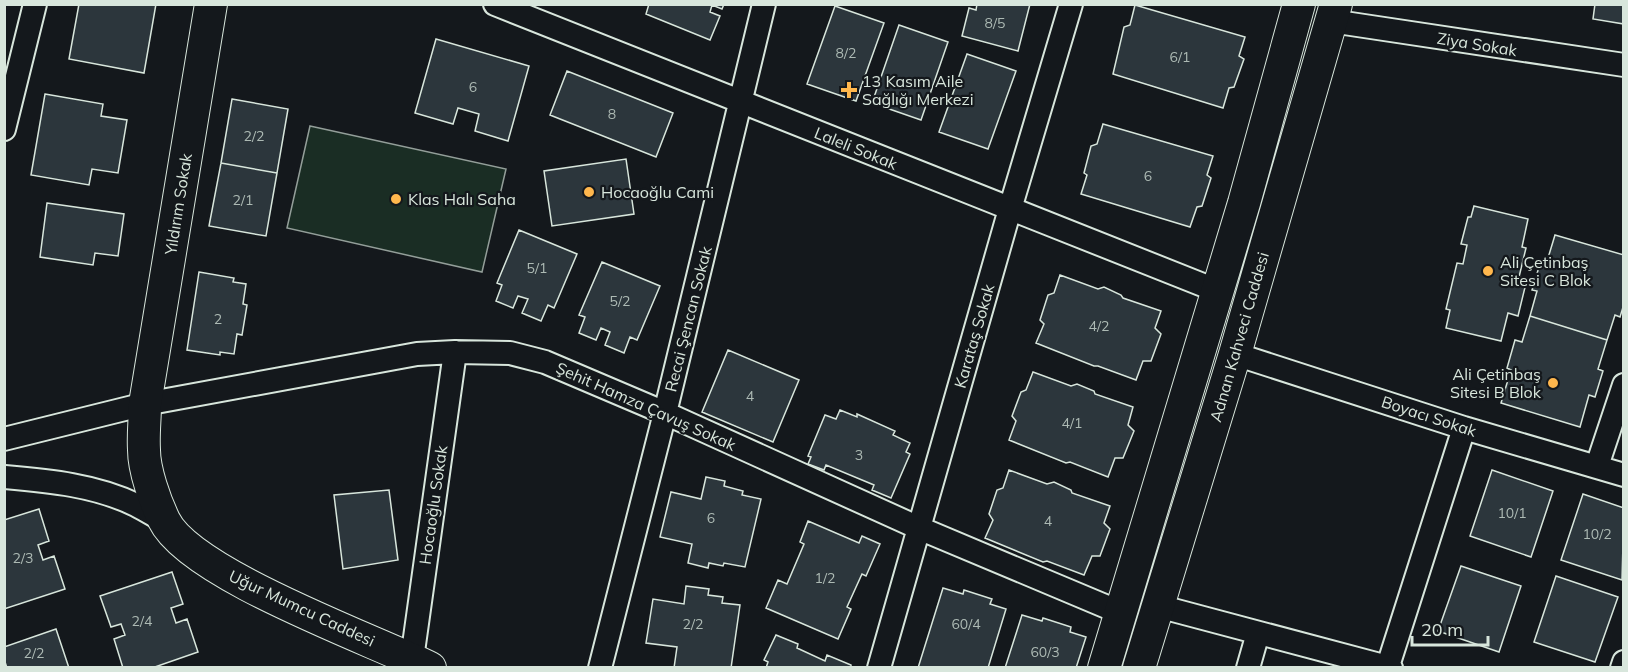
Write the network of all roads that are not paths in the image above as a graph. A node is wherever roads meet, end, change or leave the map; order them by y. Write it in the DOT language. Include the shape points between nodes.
graph roads {
  1 [pos="35,4"];
  2 [pos="212,4"];
  3 [pos="495,4"];
  4 [pos="764,4"];
  5 [pos="1071,4"];
  6 [pos="1299,4"];
  7 [pos="1334,13"];
  8 [pos="1623,65"];
  9 [pos="12,68"];
  10 [pos="740,102"];
  11 [pos="4,129"];
  12 [pos="1010,209"];
  13 [pos="1218,291"];
  14 [pos="454,352"];
  15 [pos="1235,354"];
  16 [pos="1623,385"];
  17 [pos="145,404"];
  18 [pos="665,413"];
  19 [pos="1464,428"];
  20 [pos="4,439"];
  21 [pos="1597,466"];
  22 [pos="1623,475"];
  23 [pos="4,477"];
  24 [pos="164,522"];
  25 [pos="919,528"];
  26 [pos="1158,606"];
  27 [pos="1119,612"];
  28 [pos="1258,633"];
  29 [pos="1623,662"];
  30 [pos="421,663"];
  31 [pos="1358,663"];
  32 [pos="1390,667"];
  33 [pos="600,668"];
  34 [pos="879,668"];
  35 [pos="1104,668"];
  36 [pos="1139,668"];
  37 [pos="1248,668"];
  38 [pos="1622,668"];
  1 -- 9 [label="street"];
  2 -- 17 [label="main road, Yıldırım Sokak"];
  3 -- 10 [label="street, Laleli Sokak"];
  4 -- 10 [label="street, Recai Şencan Sokak"];
  5 -- 12 [label="street, Karataş Sokak"];
  6 -- 13 [label="main road, Adnan Kahveci Caddesi"];
  7 -- 8 [label="street, Ziya Sokak"];
  7 -- 15 [label="main road, Adnan Kahveci Caddesi"];
  9 -- 11 [label="street"];
  10 -- 12 [label="street, Laleli Sokak"];
  10 -- 18 [label="street, Recai Şencan Sokak"];
  12 -- 13 [label="street, Laleli Sokak"];
  12 -- 25 [label="street, Karataş Sokak"];
  13 -- 27 [label="main road, Adnan Kahveci Caddesi"];
  14 -- 17 [label="street, Şehit Hamza Çavuş Sokak" via="417,354"];
  14 -- 18 [label="street, Şehit Hamza Çavuş Sokak" via="510,353 545,362"];
  14 -- 30 [label="street, Hocaoğlu Sokak"];
  15 -- 19 [label="street, Boyacı Sokak"];
  15 -- 26 [label="main road, Adnan Kahveci Caddesi"];
  16 -- 21 [label="street"];
  17 -- 20 [label="street, Şehit Hamza Çavuş Sokak"];
  17 -- 24 [label="main road, Uğur Mumcu Caddesi" via="143,451"];
  18 -- 25 [label="street, Şehit Hamza Çavuş Sokak"];
  18 -- 33 [label="street, Recai Şencan Sokak"];
  19 -- 21 [label="street, Boyacı Sokak"];
  19 -- 32 [label="street"];
  21 -- 22 [label="street, Boyacı Sokak"];
  23 -- 24 [label="street" via="70,484 103,493 135,504"];
  24 -- 30 [label="main road, Uğur Mumcu Caddesi" via="186,546 226,572 286,604"];
  25 -- 27 [label="street, Şehit Hamza Çavuş Sokak"];
  25 -- 34 [label="street, Karataş Sokak"];
  26 -- 28 [label="street"];
  26 -- 36 [label="main road, Adnan Kahveci Caddesi"];
  27 -- 35 [label="main road, Adnan Kahveci Caddesi"];
  28 -- 31 [label="street"];
  28 -- 37 [label="street"];
  29 -- 38 [label="street"];
  31 -- 32 [label="street"];
}
